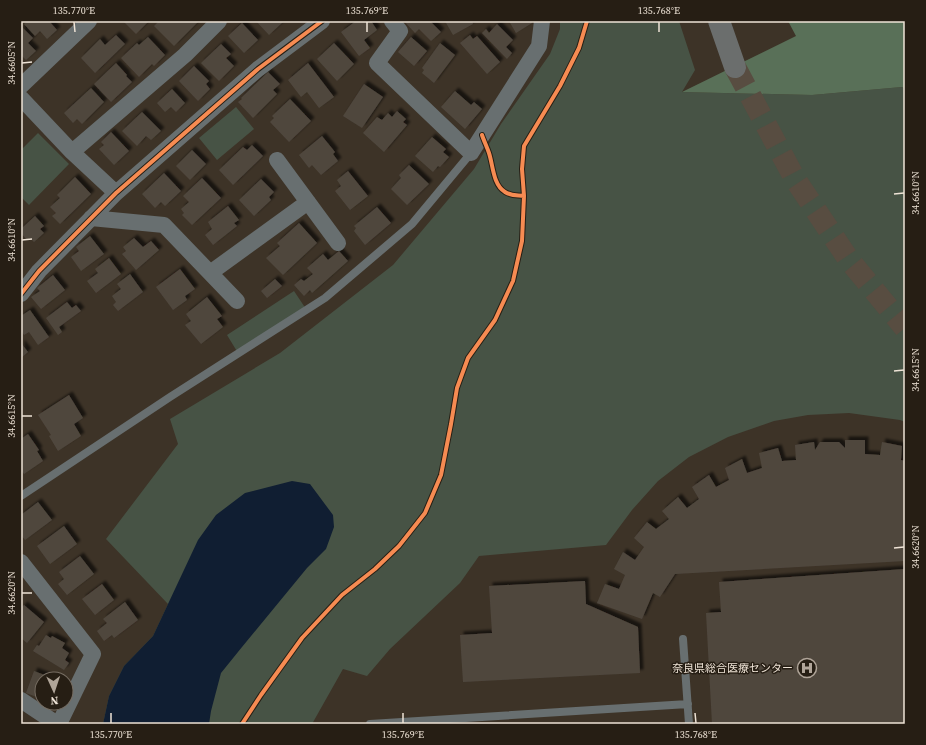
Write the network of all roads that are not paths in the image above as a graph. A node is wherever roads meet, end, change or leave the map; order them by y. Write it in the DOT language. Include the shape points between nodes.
graph roads {
  1 [pos="89,21"];
  2 [pos="220,21"];
  3 [pos="322,21"];
  4 [pos="392,21"];
  5 [pos="542,21"];
  6 [pos="719,21"];
  7 [pos="735,67"];
  8 [pos="21,86"];
  9 [pos="21,98"];
  10 [pos="72,152"];
  11 [pos="471,153"];
  12 [pos="277,160"];
  13 [pos="116,193"];
  14 [pos="308,202"];
  15 [pos="90,218"];
  16 [pos="338,243"];
  17 [pos="210,273"];
  18 [pos="21,294"];
  19 [pos="237,301"];
  20 [pos="21,496"];
  21 [pos="21,562"];
  22 [pos="683,639"];
  23 [pos="21,700"];
  24 [pos="688,704"];
  25 [pos="58,724"];
  26 [pos="370,724"];
  27 [pos="689,724"];
  1 -- 8 [label="street"];
  2 -- 10 [label="street" via="185,55"];
  3 -- 13 [label="street" via="258,69"];
  4 -- 11 [label="street" via="400,31 378,62"];
  5 -- 11 [label="street" via="539,46"];
  6 -- 7 [label="main road"];
  9 -- 10 [label="street"];
  10 -- 13 [label="street"];
  11 -- 20 [label="lane" via="412,224 325,298"];
  12 -- 14 [label="street"];
  13 -- 15 [label="street"];
  14 -- 16 [label="street"];
  14 -- 17 [label="street"];
  15 -- 17 [label="street" via="164,225"];
  15 -- 18 [label="street" via="39,270"];
  17 -- 19 [label="street"];
  21 -- 25 [label="street" via="93,654"];
  22 -- 24 [label="lane"];
  23 -- 25 [label="street"];
  24 -- 26 [label="lane"];
  24 -- 27 [label="lane"];
}
